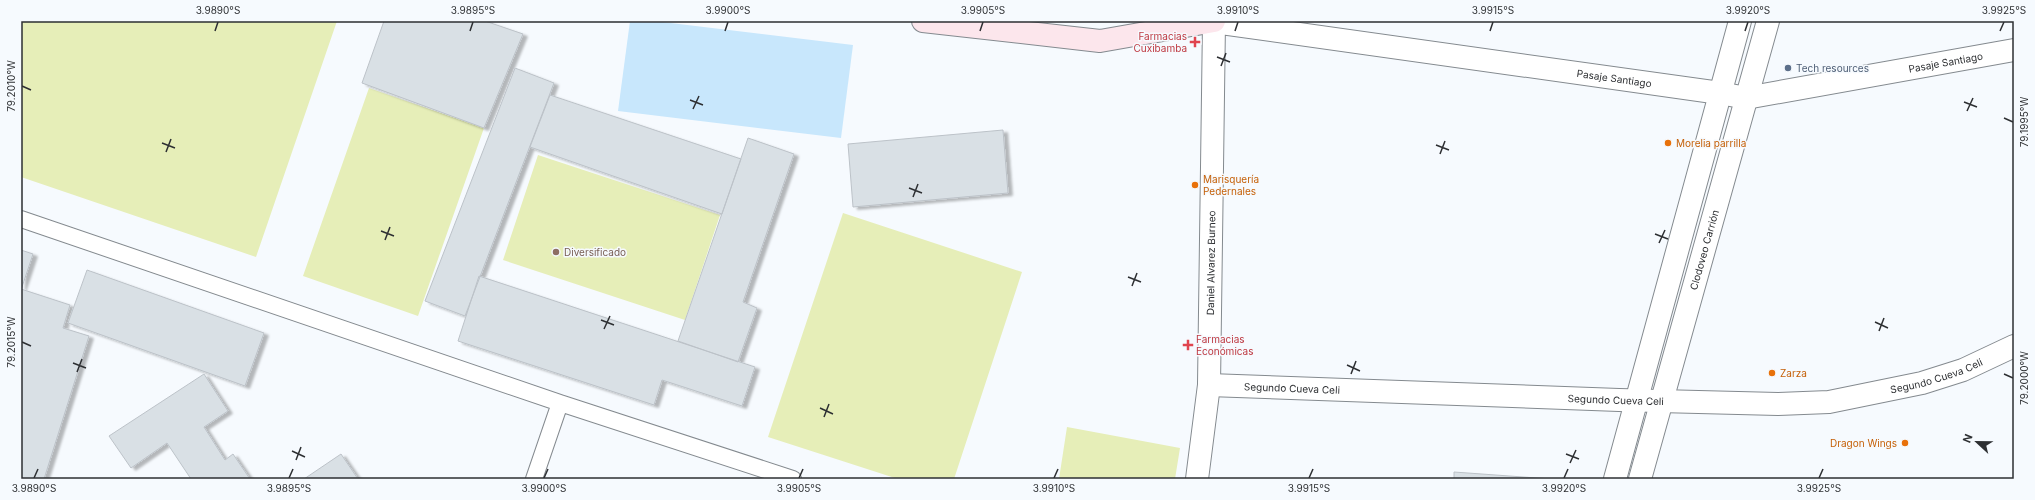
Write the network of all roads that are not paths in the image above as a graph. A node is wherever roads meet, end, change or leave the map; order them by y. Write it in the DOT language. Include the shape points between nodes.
graph roads {
  1 [pos="923,21"];
  2 [pos="1214,21"];
  3 [pos="1740,21"];
  4 [pos="1768,21"];
  5 [pos="2014,50"];
  6 [pos="1720,93"];
  7 [pos="1746,98"];
  8 [pos="21,219"];
  9 [pos="2014,346"];
  10 [pos="1209,385"];
  11 [pos="1637,400"];
  12 [pos="1662,401"];
  13 [pos="560,403"];
  14 [pos="534,479"];
  15 [pos="793,479"];
  16 [pos="1197,479"];
  17 [pos="1615,479"];
  18 [pos="1640,479"];
  1 -- 2 [label="main road" via="1100,41"];
  2 -- 6 [label="street, Pasaje Santiago"];
  2 -- 10 [label="street, Daniel Alvarez Burneo"];
  3 -- 6 [label="street"];
  4 -- 7 [label="street, Clodoveo Carrión"];
  5 -- 7 [label="street, Pasaje Santiago"];
  6 -- 7 [label="street, Pasaje Santiago"];
  6 -- 11 [label="street"];
  7 -- 12 [label="street, Clodoveo Carrión"];
  8 -- 13 [label="lane"];
  9 -- 12 [label="street, Segundo Cueva Celi" via="1963,370 1922,383 1829,402 1778,404"];
  10 -- 11 [label="street, Segundo Cueva Celi"];
  10 -- 16 [label="street, Daniel Alvarez Burneo"];
  11 -- 12 [label="street, Segundo Cueva Celi"];
  11 -- 17 [label="street"];
  12 -- 18 [label="street, Clodoveo Carrión"];
  13 -- 14 [label="lane"];
  13 -- 15 [label="lane"];
}
